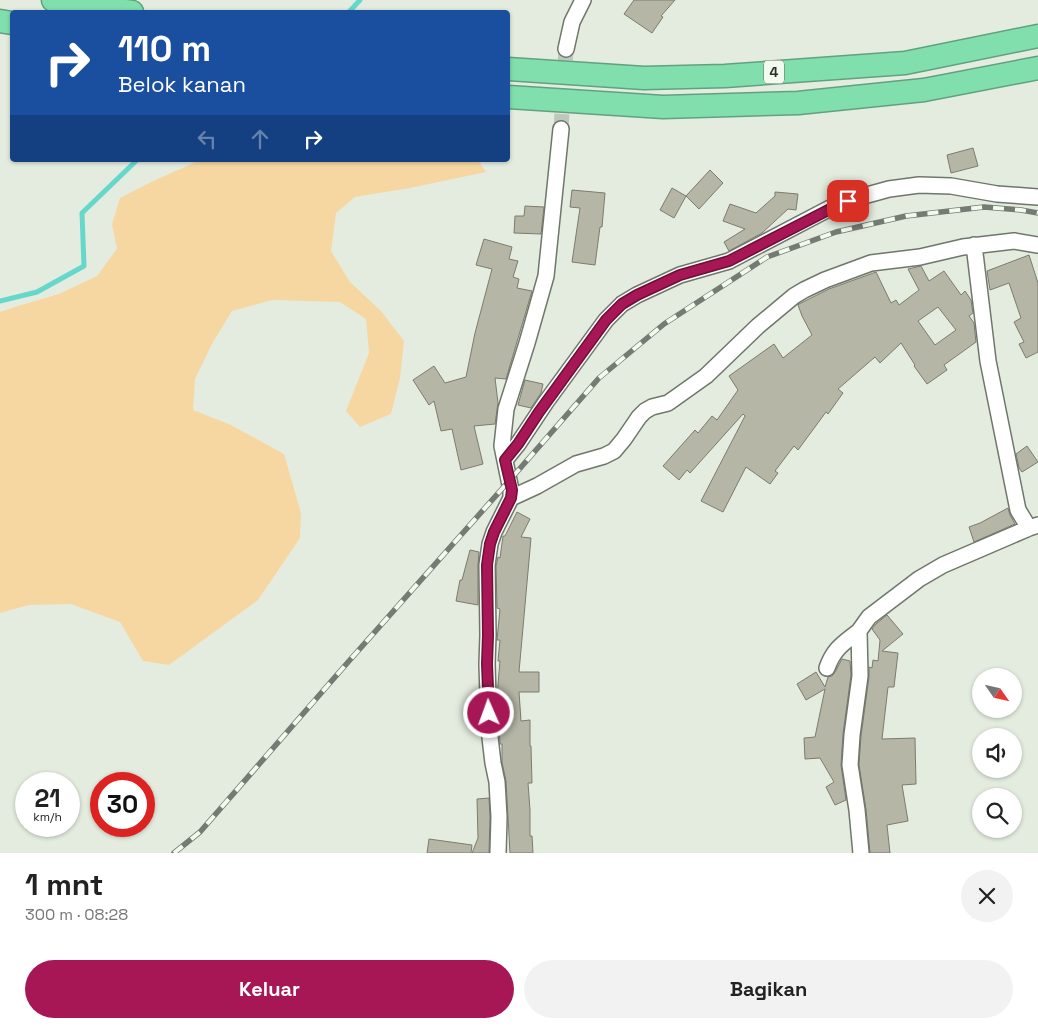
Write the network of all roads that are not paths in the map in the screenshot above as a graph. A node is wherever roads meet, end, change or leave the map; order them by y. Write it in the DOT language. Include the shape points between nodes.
graph roads {
  1 [pos="53,0"];
  2 [pos="583,0"];
  3 [pos="119,10"];
  4 [pos="1038,36"];
  5 [pos="566,49"];
  6 [pos="1038,68"];
  7 [pos="510,70"];
  8 [pos="510,97"];
  9 [pos="562,129"];
  10 [pos="1038,197"];
  11 [pos="1038,244"];
  12 [pos="974,246"];
  13 [pos="505,460"];
  14 [pos="511,498"];
  15 [pos="1034,527"];
  16 [pos="859,631"];
  17 [pos="827,668"];
  18 [pos="498,853"];
  19 [pos="861,853"];
  1 -- 3 [label="highway"];
  2 -- 5 [label="street" via="572,22"];
  4 -- 7 [label="highway, 4" via="905,63 726,76 644,78"];
  6 -- 8 [label="highway, 4" via="924,90 798,103 663,107"];
  9 -- 13 [label="street" via="546,276 506,409 502,446"];
  10 -- 13 [label="street" via="951,186 889,189 836,206 729,261 680,275 637,295 606,320"];
  11 -- 12 [label="street" via="1014,241"];
  12 -- 14 [label="street" via="871,263 804,290 758,326 706,376 668,403 645,411 614,451 576,464"];
  12 -- 15 [label="street" via="988,360 1018,510"];
  13 -- 14 [label="street"];
  14 -- 18 [label="street" via="494,532 487,565 489,729 497,782"];
  15 -- 16 [label="street" via="943,565 919,579 869,617"];
  16 -- 17 [label="street" via="837,649"];
  16 -- 19 [label="street" via="860,676 850,764"];
}
